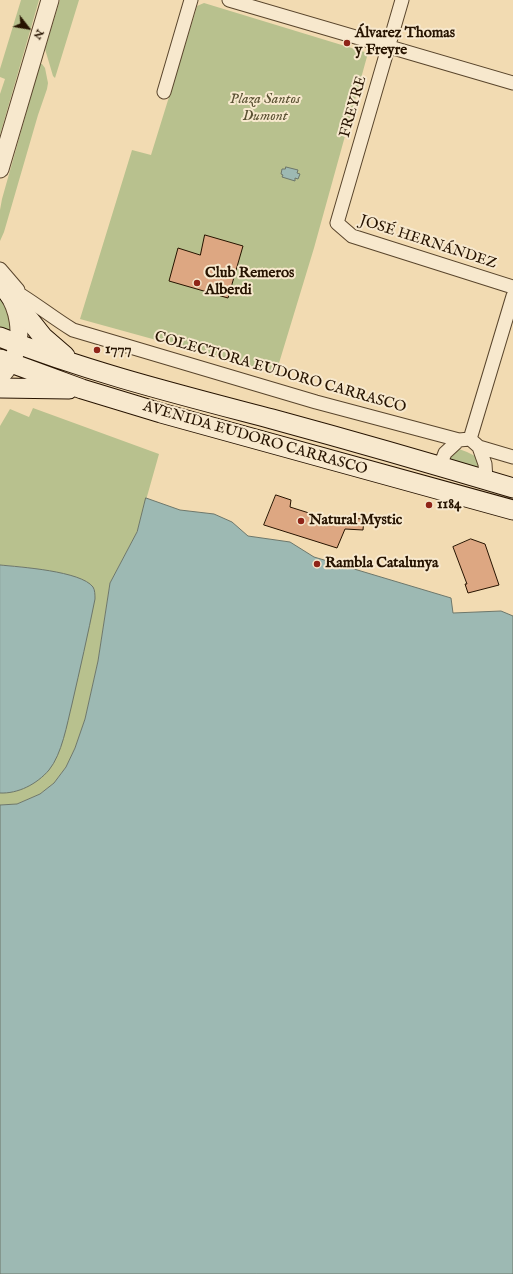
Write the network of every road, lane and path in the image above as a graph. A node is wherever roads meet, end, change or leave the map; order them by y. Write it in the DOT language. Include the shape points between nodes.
graph roads {
  1 [pos="50,0"];
  2 [pos="191,0"];
  3 [pos="229,0"];
  4 [pos="402,0"];
  5 [pos="389,46"];
  6 [pos="513,82"];
  7 [pos="164,92"];
  8 [pos="0,168"];
  9 [pos="336,224"];
  10 [pos="0,269"];
  11 [pos="6,287"];
  12 [pos="513,287"];
  13 [pos="513,296"];
  14 [pos="0,337"];
  15 [pos="18,344"];
  16 [pos="72,362"];
  17 [pos="4,366"];
  18 [pos="0,388"];
  19 [pos="82,389"];
  20 [pos="469,442"];
  21 [pos="513,457"];
  22 [pos="440,466"];
  23 [pos="486,480"];
  24 [pos="513,488"];
  25 [pos="513,510"];
  1 -- 8 [label="street"];
  2 -- 7 [label="street"];
  3 -- 5 [label="street"];
  4 -- 5 [label="street, FREYRE"];
  5 -- 6 [label="street"];
  5 -- 9 [label="street, FREYRE"];
  9 -- 12 [label="street, JOSÉ HERNÁNDEZ" via="352,236"];
  10 -- 11 [label="street, COLECTORA EUDORO CARRASCO"];
  11 -- 15 [label="street" via="19,318"];
  11 -- 16 [label="main road" via="43,337"];
  11 -- 20 [label="street, COLECTORA EUDORO CARRASCO" via="73,330 316,402"];
  13 -- 20 [label="street"];
  14 -- 15 [label="main road, AVENIDA EUDORO CARRASCO"];
  15 -- 16 [label="main road, AVENIDA EUDORO CARRASCO"];
  15 -- 17 [label="street"];
  16 -- 22 [label="main road, AVENIDA EUDORO CARRASCO" via="167,391"];
  17 -- 19 [label="main road, AVENIDA EUDORO CARRASCO"];
  18 -- 19 [label="main road"];
  19 -- 25 [label="main road, AVENIDA EUDORO CARRASCO"];
  20 -- 21 [label="street, COLECTORA EUDORO CARRASCO"];
  20 -- 22 [label="street" via="445,453"];
  20 -- 23 [label="street" via="485,464"];
  22 -- 23 [label="main road, AVENIDA EUDORO CARRASCO"];
  23 -- 24 [label="main road, AVENIDA EUDORO CARRASCO"];
}
